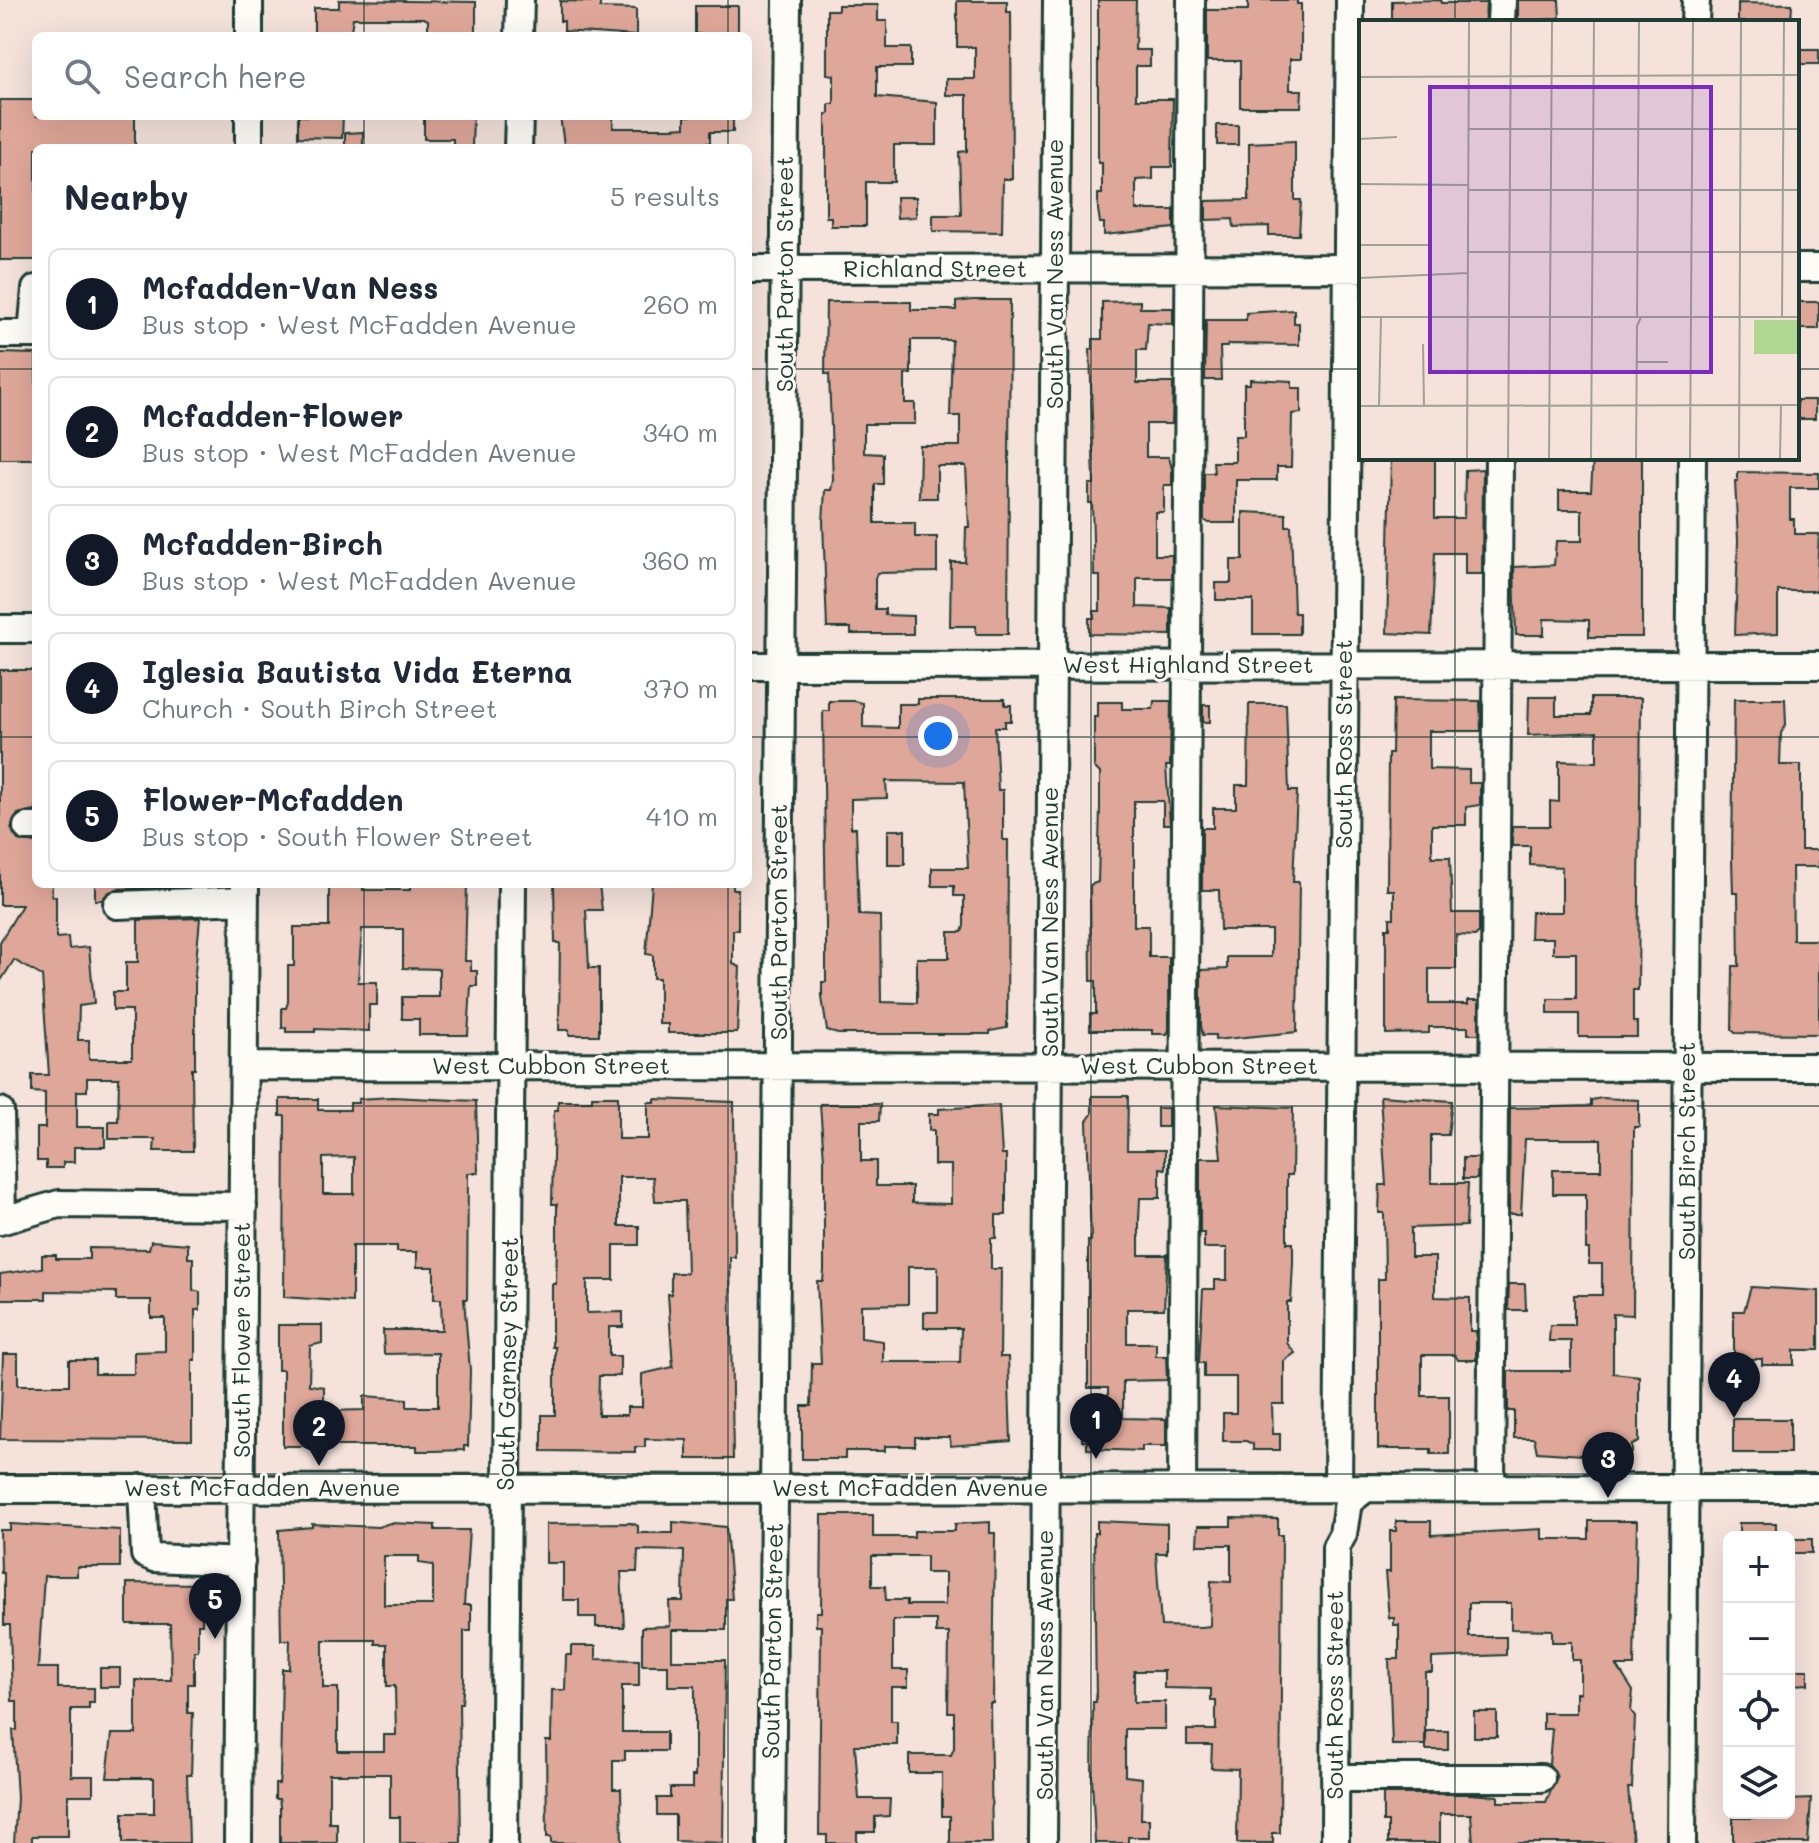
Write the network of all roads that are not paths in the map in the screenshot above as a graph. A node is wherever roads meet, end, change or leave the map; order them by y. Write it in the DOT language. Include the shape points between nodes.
graph roads {
  1 [pos="249,0"];
  2 [pos="520,0"];
  3 [pos="787,0"];
  4 [pos="1057,0"];
  5 [pos="1191,0"];
  6 [pos="1350,0"];
  7 [pos="1502,0"];
  8 [pos="1696,0"];
  9 [pos="1501,20"];
  10 [pos="1695,20"];
  11 [pos="249,32"];
  12 [pos="519,32"];
  13 [pos="249,120"];
  14 [pos="519,120"];
  15 [pos="249,144"];
  16 [pos="518,144"];
  17 [pos="1354,268"];
  18 [pos="752,269"];
  19 [pos="785,269"];
  20 [pos="1055,269"];
  21 [pos="1189,269"];
  22 [pos="0,334"];
  23 [pos="32,334"];
  24 [pos="1499,460"];
  25 [pos="1692,460"];
  26 [pos="0,629"];
  27 [pos="32,629"];
  28 [pos="1187,665"];
  29 [pos="1345,665"];
  30 [pos="1499,665"];
  31 [pos="1691,665"];
  32 [pos="1819,665"];
  33 [pos="752,666"];
  34 [pos="782,666"];
  35 [pos="1052,666"];
  36 [pos="512,888"];
  37 [pos="245,892"];
  38 [pos="117,905"];
  39 [pos="244,1066"];
  40 [pos="510,1066"];
  41 [pos="778,1066"];
  42 [pos="1049,1066"];
  43 [pos="1184,1066"];
  44 [pos="1341,1066"];
  45 [pos="1497,1067"];
  46 [pos="1688,1067"];
  47 [pos="1819,1067"];
  48 [pos="0,1111"];
  49 [pos="243,1206"];
  50 [pos="1,1221"];
  51 [pos="142,1488"];
  52 [pos="242,1488"];
  53 [pos="507,1488"];
  54 [pos="774,1488"];
  55 [pos="1046,1488"];
  56 [pos="1182,1488"];
  57 [pos="1491,1488"];
  58 [pos="1685,1488"];
  59 [pos="1819,1488"];
  60 [pos="0,1489"];
  61 [pos="1306,1489"];
  62 [pos="1338,1489"];
  63 [pos="1365,1489"];
  64 [pos="1336,1547"];
  65 [pos="241,1562"];
  66 [pos="1335,1778"];
  67 [pos="1541,1778"];
  68 [pos="238,1843"];
  69 [pos="504,1843"];
  70 [pos="771,1843"];
  71 [pos="1043,1843"];
  72 [pos="1335,1843"];
  73 [pos="1682,1843"];
  1 -- 11 [label="street"];
  2 -- 12 [label="street"];
  3 -- 19 [label="street, South Parton Street"];
  4 -- 20 [label="street, South Van Ness Avenue"];
  5 -- 21 [label="street"];
  6 -- 17 [label="street, South Ross Street"];
  7 -- 9 [label="street"];
  8 -- 10 [label="street"];
  13 -- 15 [label="street"];
  14 -- 16 [label="street"];
  17 -- 21 [label="street, Richland Street"];
  17 -- 29 [label="street, South Ross Street"];
  18 -- 19 [label="street, Richland Street"];
  19 -- 20 [label="street, Richland Street"];
  19 -- 34 [label="street, South Parton Street"];
  20 -- 21 [label="street, Richland Street"];
  20 -- 35 [label="street, South Van Ness Avenue"];
  21 -- 28 [label="street"];
  22 -- 23 [label="street"];
  24 -- 30 [label="street"];
  25 -- 31 [label="street, South Birch Street"];
  26 -- 27 [label="street"];
  28 -- 29 [label="street, West Highland Street"];
  28 -- 35 [label="street, West Highland Street"];
  28 -- 43 [label="street"];
  29 -- 30 [label="street, West Highland Street"];
  29 -- 44 [label="street, South Ross Street"];
  30 -- 31 [label="street, West Highland Street"];
  30 -- 45 [label="street"];
  31 -- 32 [label="street, West Highland Street"];
  31 -- 46 [label="street, South Birch Street"];
  33 -- 34 [label="street, West Highland Street"];
  34 -- 35 [label="street, West Highland Street"];
  34 -- 41 [label="street, South Parton Street"];
  35 -- 42 [label="street, South Van Ness Avenue"];
  36 -- 40 [label="street, South Garnsey Street"];
  37 -- 38 [label="street"];
  37 -- 39 [label="street, South Flower Street"];
  39 -- 40 [label="street, West Cubbon Street"];
  39 -- 49 [label="street, South Flower Street"];
  40 -- 41 [label="street, West Cubbon Street"];
  40 -- 53 [label="street, South Garnsey Street"];
  41 -- 42 [label="street, West Cubbon Street"];
  41 -- 54 [label="street, South Parton Street"];
  42 -- 43 [label="street, West Cubbon Street"];
  42 -- 55 [label="street, South Van Ness Avenue"];
  43 -- 44 [label="street, West Cubbon Street"];
  43 -- 56 [label="street"];
  44 -- 45 [label="street, West Cubbon Street"];
  44 -- 62 [label="street, South Ross Street"];
  45 -- 46 [label="street, West Cubbon Street"];
  45 -- 57 [label="street"];
  46 -- 47 [label="street, West Cubbon Street"];
  46 -- 58 [label="street, South Birch Street"];
  48 -- 50 [label="street"];
  49 -- 50 [label="street" via="59,1204"];
  49 -- 52 [label="street, South Flower Street"];
  51 -- 52 [label="street, West McFadden Avenue"];
  51 -- 60 [label="street, West McFadden Avenue"];
  51 -- 65 [label="street" via="145,1554"];
  52 -- 53 [label="street, West McFadden Avenue"];
  52 -- 65 [label="street, South Flower Street"];
  53 -- 54 [label="street, West McFadden Avenue"];
  53 -- 69 [label="street, South Garnsey Street"];
  54 -- 55 [label="street, West McFadden Avenue"];
  54 -- 70 [label="street, South Parton Street"];
  55 -- 56 [label="street, West McFadden Avenue"];
  55 -- 71 [label="street, South Van Ness Avenue"];
  56 -- 61 [label="street, West McFadden Avenue"];
  57 -- 58 [label="street, West McFadden Avenue"];
  57 -- 63 [label="street, West McFadden Avenue"];
  58 -- 59 [label="street, West McFadden Avenue"];
  58 -- 73 [label="street, South Birch Street"];
  61 -- 62 [label="street, West McFadden Avenue"];
  61 -- 64 [label="street, South Ross Street" via="1325,1510 1329,1538"];
  62 -- 63 [label="street, West McFadden Avenue"];
  63 -- 64 [label="street, South Ross Street" via="1348,1502"];
  64 -- 66 [label="street, South Ross Street"];
  65 -- 68 [label="street, South Flower Street"];
  66 -- 67 [label="street"];
  66 -- 72 [label="street, South Ross Street"];
}
